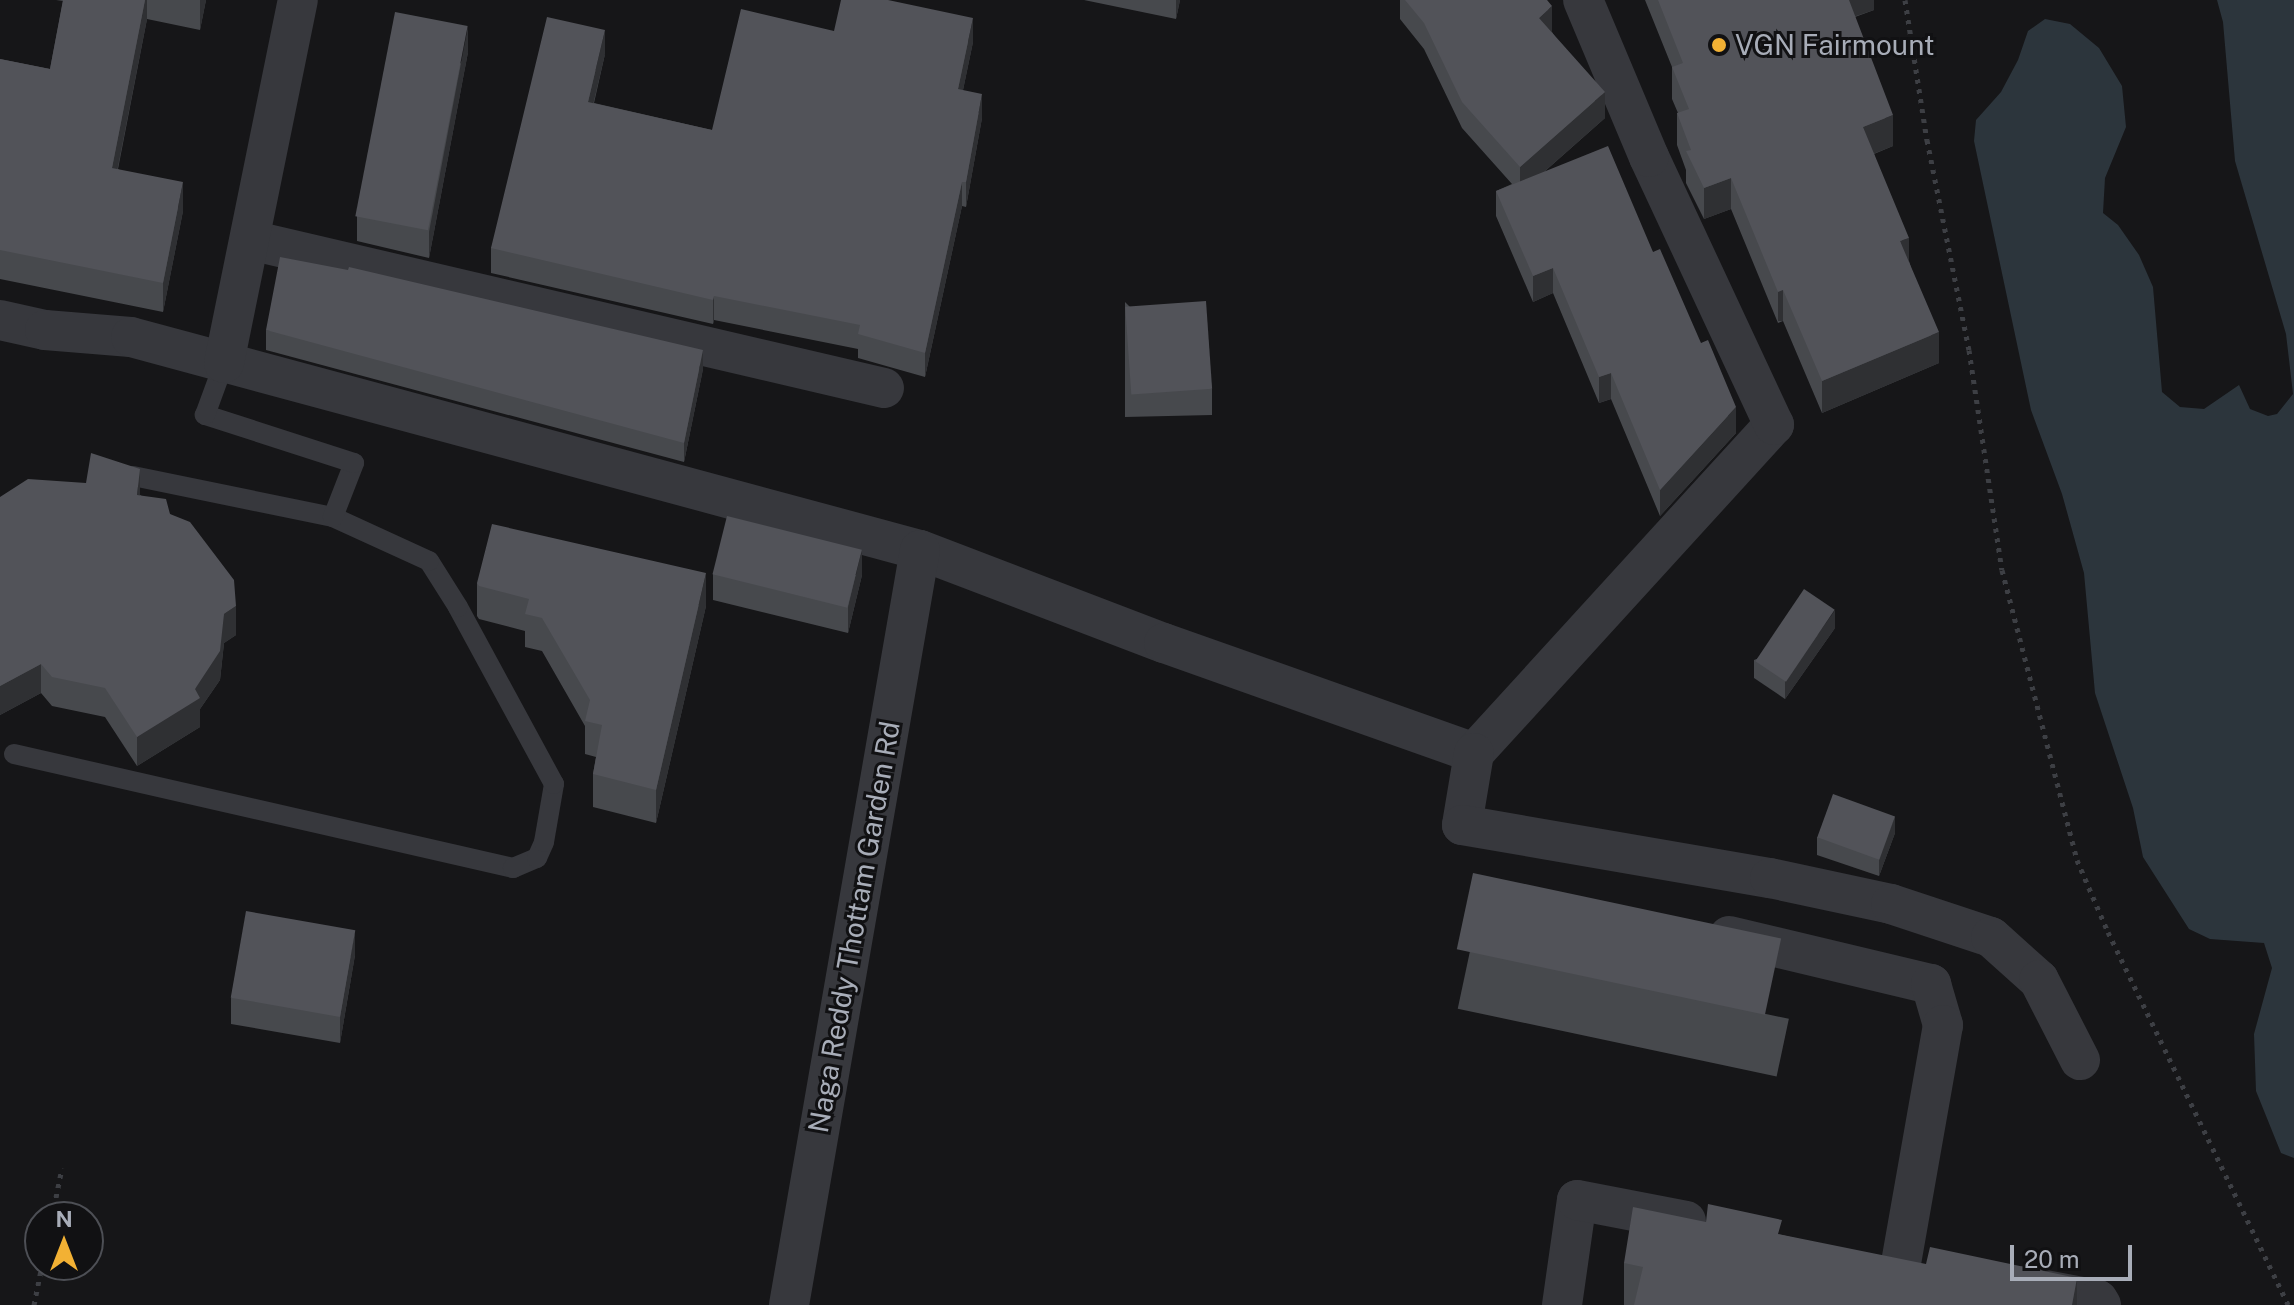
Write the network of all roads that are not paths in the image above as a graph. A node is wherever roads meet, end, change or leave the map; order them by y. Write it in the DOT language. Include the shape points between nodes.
graph roads {
  1 [pos="298,0"];
  2 [pos="1583,0"];
  3 [pos="250,240"];
  4 [pos="0,320"];
  5 [pos="224,363"];
  6 [pos="884,388"];
  7 [pos="133,476"];
  8 [pos="333,517"];
  9 [pos="920,550"];
  10 [pos="1474,753"];
  11 [pos="14,754"];
  12 [pos="1689,927"];
  13 [pos="2080,1060"];
  14 [pos="1716,1227"];
  15 [pos="1901,1263"];
  16 [pos="1992,1280"];
  17 [pos="789,1305"];
  18 [pos="1562,1305"];
  19 [pos="2101,1305"];
  1 -- 3 [label="street"];
  2 -- 10 [label="street" via="1649,157 1774,425"];
  3 -- 5 [label="street"];
  3 -- 6 [label="street"];
  4 -- 5 [label="street" via="45,330 131,337"];
  5 -- 8 [label="lane" via="205,415 354,463"];
  5 -- 9 [label="street"];
  7 -- 8 [label="lane"];
  8 -- 11 [label="lane" via="429,561 458,607 554,784 537,858 513,868"];
  9 -- 10 [label="street"];
  9 -- 17 [label="street, Naga Reddy Thottam Garden Rd"];
  10 -- 13 [label="street" via="1462,825 1891,904 1991,937 2039,980"];
  12 -- 15 [label="street" via="1931,984 1943,1025"];
  14 -- 18 [label="street" via="1577,1200"];
  16 -- 19 [label="street" via="2098,1300"];
}
